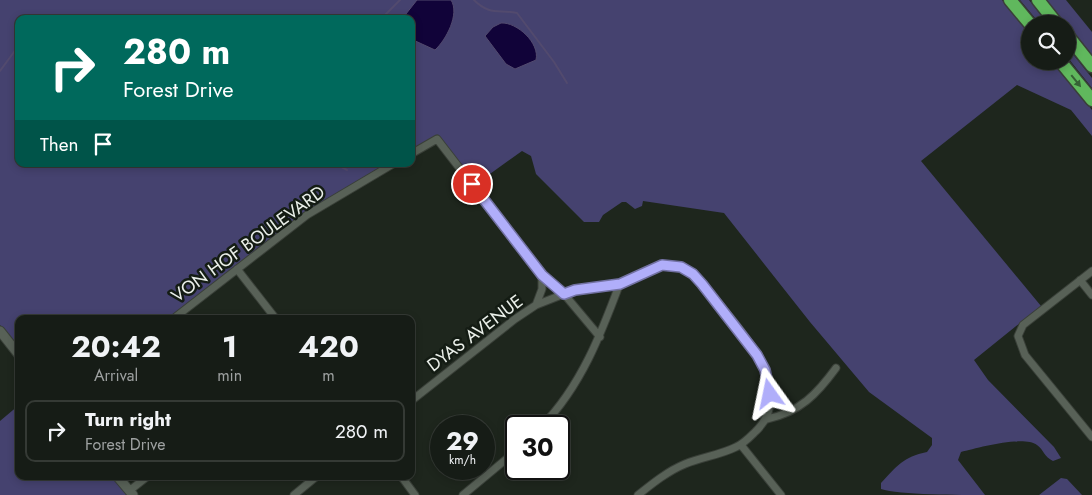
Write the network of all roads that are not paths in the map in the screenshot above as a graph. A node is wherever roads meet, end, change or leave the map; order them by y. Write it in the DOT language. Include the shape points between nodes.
graph roads {
  1 [pos="1010,0"];
  2 [pos="1038,0"];
  3 [pos="1022,15"];
  4 [pos="1050,15"];
  5 [pos="1076,46"];
  6 [pos="1092,66"];
  7 [pos="1067,70"];
  8 [pos="1092,100"];
  9 [pos="415,152"];
  10 [pos="388,167"];
  11 [pos="237,269"];
  12 [pos="1092,271"];
  13 [pos="542,275"];
  14 [pos="1080,280"];
  15 [pos="620,284"];
  16 [pos="564,294"];
  17 [pos="1092,295"];
  18 [pos="536,305"];
  19 [pos="178,315"];
  20 [pos="273,315"];
  21 [pos="0,331"];
  22 [pos="600,337"];
  23 [pos="15,349"];
  24 [pos="836,368"];
  25 [pos="415,398"];
  26 [pos="550,415"];
  27 [pos="767,419"];
  28 [pos="1092,437"];
  29 [pos="741,445"];
  30 [pos="505,460"];
  31 [pos="120,480"];
  32 [pos="144,480"];
  33 [pos="312,480"];
  34 [pos="403,480"];
  35 [pos="131,493"];
  36 [pos="294,495"];
  37 [pos="415,495"];
  38 [pos="463,495"];
  39 [pos="638,495"];
  40 [pos="781,495"];
  1 -- 3 [label="highway"];
  2 -- 4 [label="highway"];
  5 -- 6 [label="highway"];
  7 -- 8 [label="highway, one-way"];
  9 -- 13 [label="street" via="438,139"];
  10 -- 11 [label="street, VON HOF BOULEVARD" via="307,215"];
  11 -- 19 [label="street, VON HOF BOULEVARD"];
  11 -- 20 [label="street"];
  12 -- 14 [label="street"];
  13 -- 16 [label="street"];
  13 -- 18 [label="street" via="542,289"];
  14 -- 17 [label="street"];
  14 -- 28 [label="street" via="1023,325 1018,339 1025,355"];
  15 -- 16 [label="street, DYAS AVENUE"];
  15 -- 22 [label="street"];
  15 -- 27 [label="street, DYAS AVENUE" via="662,265 675,265 693,274 761,361 770,394"];
  16 -- 18 [label="street, DYAS AVENUE"];
  16 -- 22 [label="street"];
  18 -- 25 [label="street, DYAS AVENUE"];
  21 -- 23 [label="street"];
  22 -- 26 [label="street" via="576,382"];
  24 -- 27 [label="street" via="801,407"];
  27 -- 29 [label="street"];
  29 -- 39 [label="street" via="685,464 662,476"];
  29 -- 40 [label="street"];
  30 -- 38 [label="street"];
  31 -- 35 [label="street"];
  32 -- 35 [label="street"];
  33 -- 36 [label="street"];
  34 -- 37 [label="street"];
}
